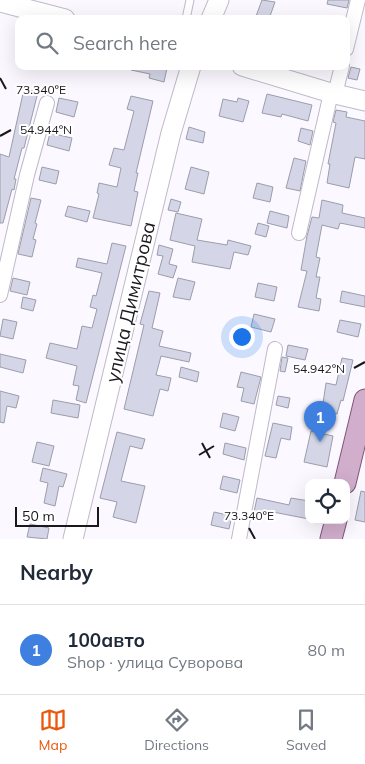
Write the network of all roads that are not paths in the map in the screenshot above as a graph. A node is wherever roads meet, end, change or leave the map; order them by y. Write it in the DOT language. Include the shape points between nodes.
graph roads {
  1 [pos="190,0"];
  2 [pos="219,0"];
  3 [pos="358,0"];
  4 [pos="0,2"];
  5 [pos="50,15"];
  6 [pos="187,15"];
  7 [pos="213,15"];
  8 [pos="350,33"];
  9 [pos="190,70"];
  10 [pos="255,70"];
  11 [pos="341,70"];
  12 [pos="333,94"];
  13 [pos="365,101"];
  14 [pos="47,103"];
  15 [pos="299,233"];
  16 [pos="0,295"];
  17 [pos="274,349"];
  18 [pos="365,400"];
  19 [pos="346,479"];
  20 [pos="335,524"];
  21 [pos="73,539"];
  22 [pos="239,539"];
  23 [pos="331,539"];
  1 -- 6 [label="lane"];
  2 -- 7 [label="main road"];
  3 -- 8 [label="street"];
  4 -- 5 [label="main road"];
  9 -- 21 [label="main road, улица Димитрова" via="170,133"];
  10 -- 12 [label="main road"];
  11 -- 12 [label="street"];
  12 -- 13 [label="main road"];
  12 -- 15 [label="street"];
  14 -- 16 [label="street"];
  17 -- 22 [label="street"];
  18 -- 19 [label="main road"];
  20 -- 23 [label="main road"];
}
